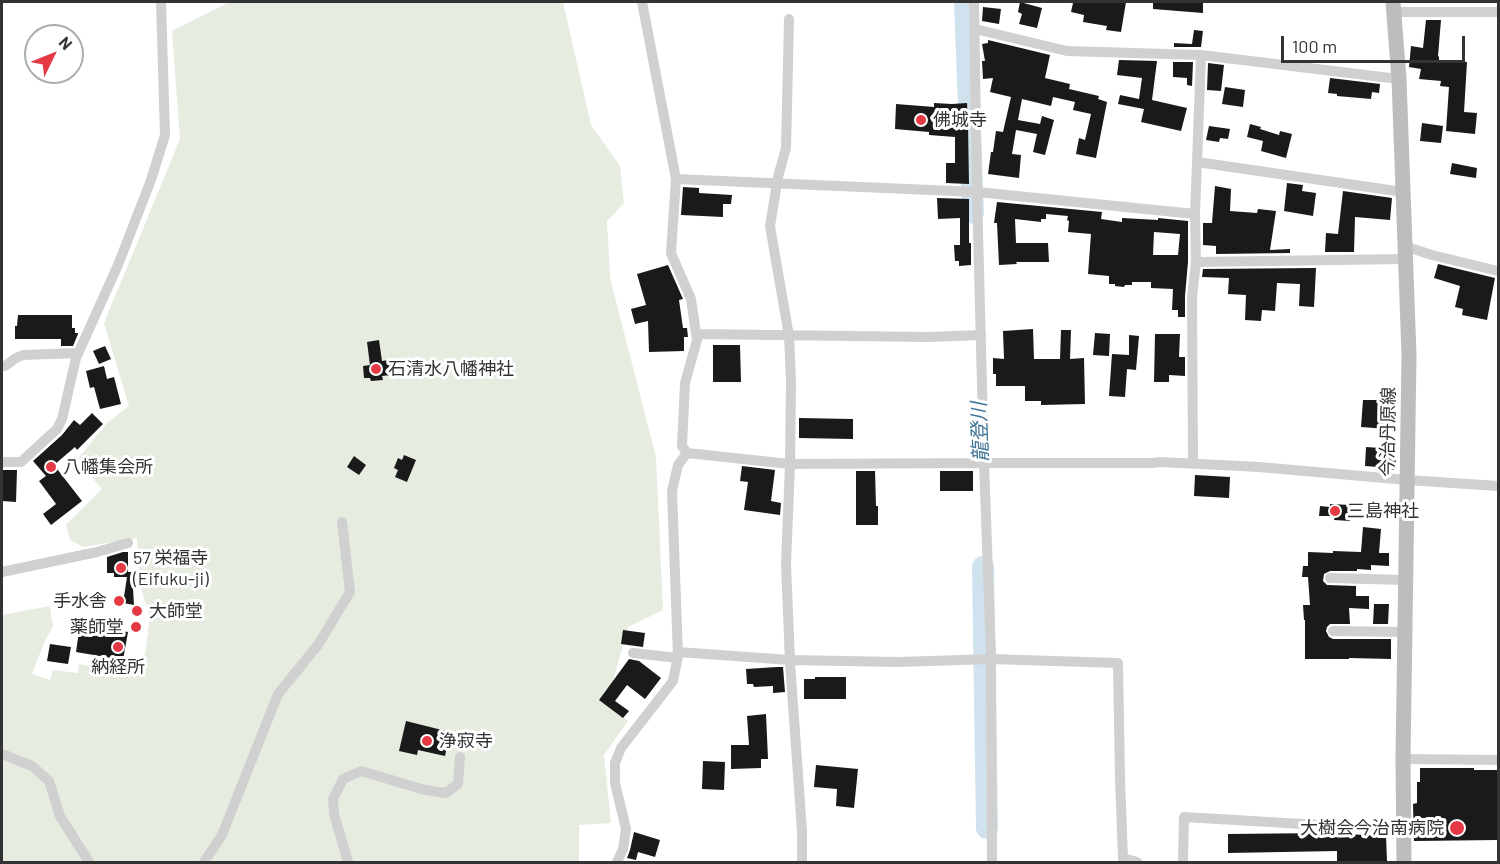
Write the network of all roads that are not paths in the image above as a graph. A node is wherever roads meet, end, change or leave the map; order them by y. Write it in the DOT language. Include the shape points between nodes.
graph roads {
  1 [pos="161,2"];
  2 [pos="642,2"];
  3 [pos="974,2"];
  4 [pos="1394,7"];
  5 [pos="1477,7"];
  6 [pos="1498,12"];
  7 [pos="789,19"];
  8 [pos="975,29"];
  9 [pos="1201,55"];
  10 [pos="1399,79"];
  11 [pos="1197,162"];
  12 [pos="676,179"];
  13 [pos="778,184"];
  14 [pos="977,192"];
  15 [pos="1403,192"];
  16 [pos="1195,214"];
  17 [pos="1405,253"];
  18 [pos="1196,262"];
  19 [pos="1498,271"];
  20 [pos="696,334"];
  21 [pos="980,335"];
  22 [pos="789,336"];
  23 [pos="78,353"];
  24 [pos="2,366"];
  25 [pos="687,453"];
  26 [pos="2,462"];
  27 [pos="984,463"];
  28 [pos="790,464"];
  29 [pos="1193,464"];
  30 [pos="1407,480"];
  31 [pos="1498,486"];
  32 [pos="342,522"];
  33 [pos="128,543"];
  34 [pos="2,572"];
  35 [pos="1330,578"];
  36 [pos="1405,580"];
  37 [pos="1333,631"];
  38 [pos="1405,632"];
  39 [pos="633,653"];
  40 [pos="678,655"];
  41 [pos="991,659"];
  42 [pos="790,660"];
  43 [pos="2,754"];
  44 [pos="460,757"];
  45 [pos="1403,759"];
  46 [pos="1498,760"];
  47 [pos="1404,830"];
  48 [pos="89,862"];
  49 [pos="204,862"];
  50 [pos="348,862"];
  51 [pos="617,862"];
  52 [pos="802,862"];
  53 [pos="992,862"];
  54 [pos="1137,862"];
  55 [pos="1183,862"];
  56 [pos="1404,862"];
  1 -- 23 [label="street" via="165,135 118,265"];
  2 -- 12 [label="street"];
  3 -- 8 [label="street"];
  4 -- 5 [label="street"];
  4 -- 10 [label="main road, 今治丹原線"];
  5 -- 6 [label="street"];
  7 -- 13 [label="street" via="786,148"];
  8 -- 9 [label="street" via="1067,51"];
  8 -- 14 [label="street"];
  9 -- 10 [label="street"];
  9 -- 11 [label="street"];
  10 -- 15 [label="main road, 今治丹原線"];
  11 -- 15 [label="street"];
  11 -- 16 [label="street"];
  12 -- 13 [label="street"];
  12 -- 20 [label="street" via="671,253 692,298"];
  13 -- 14 [label="street"];
  13 -- 22 [label="street" via="770,226"];
  14 -- 16 [label="street"];
  14 -- 21 [label="street"];
  15 -- 17 [label="main road, 今治丹原線"];
  16 -- 18 [label="street"];
  17 -- 18 [label="street"];
  17 -- 19 [label="street" via="1432,255"];
  17 -- 30 [label="main road, 今治丹原線"];
  18 -- 29 [label="street" via="1192,297"];
  20 -- 22 [label="street"];
  20 -- 25 [label="street" via="686,383 682,446"];
  21 -- 22 [label="street"];
  21 -- 27 [label="street"];
  22 -- 28 [label="street"];
  23 -- 24 [label="street" via="23,355"];
  23 -- 26 [label="street" via="57,429 21,462"];
  25 -- 28 [label="street"];
  25 -- 40 [label="street" via="678,465 672,491"];
  27 -- 28 [label="street"];
  27 -- 29 [label="street"];
  27 -- 41 [label="street"];
  28 -- 42 [label="street" via="786,564"];
  29 -- 30 [label="street"];
  30 -- 31 [label="street"];
  30 -- 36 [label="main road, 今治丹原線"];
  32 -- 49 [label="street" via="350,592 318,645 278,694 222,835"];
  33 -- 34 [label="street"];
  35 -- 36 [label="street"];
  36 -- 38 [label="main road, 今治丹原線"];
  37 -- 38 [label="street"];
  38 -- 45 [label="main road, 今治丹原線"];
  39 -- 40 [label="street"];
  40 -- 42 [label="street"];
  40 -- 51 [label="street" via="673,681 621,748 615,763 615,783 626,829"];
  41 -- 42 [label="street"];
  41 -- 53 [label="street"];
  41 -- 54 [label="street" via="1118,663 1123,858"];
  42 -- 52 [label="street"];
  43 -- 48 [label="street" via="32,766 49,781 60,816"];
  44 -- 50 [label="street" via="458,784 447,793 361,771 343,779 333,799"];
  45 -- 46 [label="street"];
  45 -- 47 [label="main road, 今治丹原線"];
  47 -- 55 [label="street" via="1184,817"];
  47 -- 56 [label="main road, 今治丹原線"];
}
